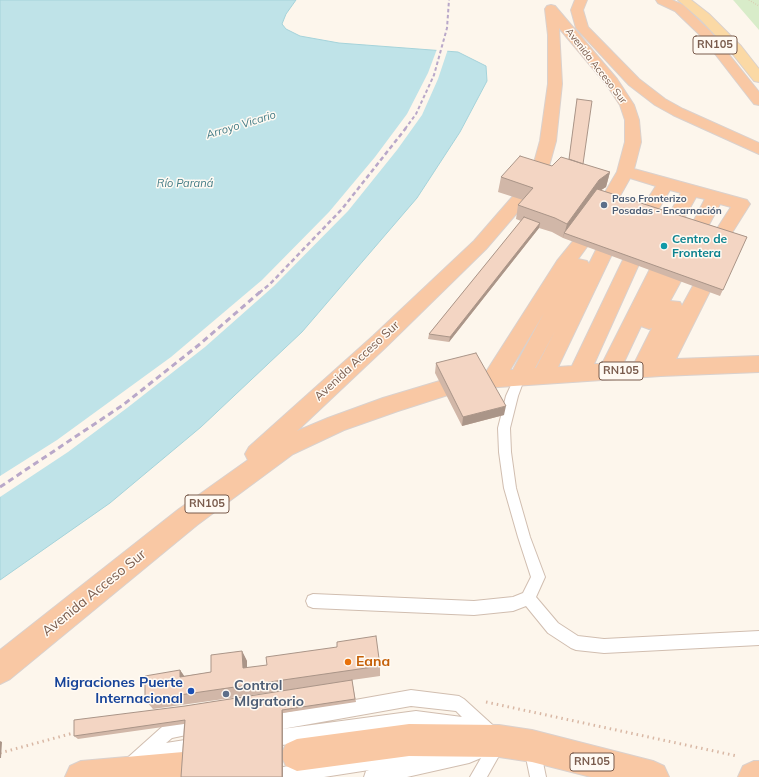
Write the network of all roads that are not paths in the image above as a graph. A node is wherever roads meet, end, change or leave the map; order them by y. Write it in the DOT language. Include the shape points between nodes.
graph roads {
  1 [pos="662,0"];
  2 [pos="684,0"];
  3 [pos="700,0"];
  4 [pos="550,6"];
  5 [pos="582,6"];
  6 [pos="740,36"];
  7 [pos="759,78"];
  8 [pos="759,101"];
  9 [pos="759,149"];
  10 [pos="538,177"];
  11 [pos="677,186"];
  12 [pos="520,199"];
  13 [pos="667,218"];
  14 [pos="637,266"];
  15 [pos="759,364"];
  16 [pos="602,372"];
  17 [pos="520,377"];
  18 [pos="443,388"];
  19 [pos="188,517"];
  20 [pos="528,598"];
  21 [pos="313,601"];
  22 [pos="759,638"];
  23 [pos="0,669"];
  24 [pos="186,729"];
  25 [pos="499,741"];
  26 [pos="532,746"];
  27 [pos="286,747"];
  28 [pos="184,758"];
  29 [pos="130,776"];
  30 [pos="81,777"];
  31 [pos="372,777"];
  32 [pos="478,777"];
  33 [pos="538,777"];
  34 [pos="653,777"];
  1 -- 8 [label="highway, RN105" via="679,8 706,34"];
  2 -- 7 [label="main road" via="705,17 736,49"];
  3 -- 6 [label="main road"];
  4 -- 10 [label="highway, Avenida Acceso Sur" via="554,35 555,84 548,141"];
  4 -- 11 [label="highway, Avenida Acceso Sur" via="612,82 627,105 632,120 633,142"];
  5 -- 9 [label="highway, Avenida Acceso Sur" via="582,28 651,96 678,112"];
  11 -- 13 [label="highway, Avenida Acceso Sur"];
  11 -- 13 [label="highway, Avenida Acceso Sur"];
  11 -- 13 [label="highway, Avenida Acceso Sur"];
  11 -- 13 [label="highway, Avenida Acceso Sur"];
  11 -- 13 [label="highway, Avenida Acceso Sur"];
  12 -- 19 [label="highway, Avenida Acceso Sur / RN105" via="480,245 380,341"];
  14 -- 16 [label="highway"];
  14 -- 16 [label="highway, RN105"];
  14 -- 16 [label="highway, RN105"];
  14 -- 16 [label="highway"];
  14 -- 17 [label="highway"];
  14 -- 17 [label="highway" via="564,265 488,379"];
  15 -- 16 [label="highway"];
  16 -- 17 [label="highway"];
  17 -- 20 [label="lane" via="504,428 510,488 538,577"];
  18 -- 19 [label="highway, Avenida Acceso Sur / RN105" via="343,422 285,448"];
  19 -- 23 [label="highway, Avenida Acceso Sur / RN105"];
  20 -- 21 [label="lane" via="513,604 474,608"];
  20 -- 22 [label="lane" via="553,628 576,642 604,646"];
  24 -- 29 [label="lane" via="168,731"];
  25 -- 26 [label="highway, RN105"];
  25 -- 27 [label="highway, RN105" via="409,740"];
  25 -- 27 [label="lane" via="459,704 411,698"];
  25 -- 31 [label="lane" via="469,755"];
  25 -- 32 [label="lane"];
  26 -- 33 [label="lane"];
  26 -- 34 [label="highway, RN105"];
  28 -- 29 [label="highway"];
  29 -- 30 [label="highway"];
}
